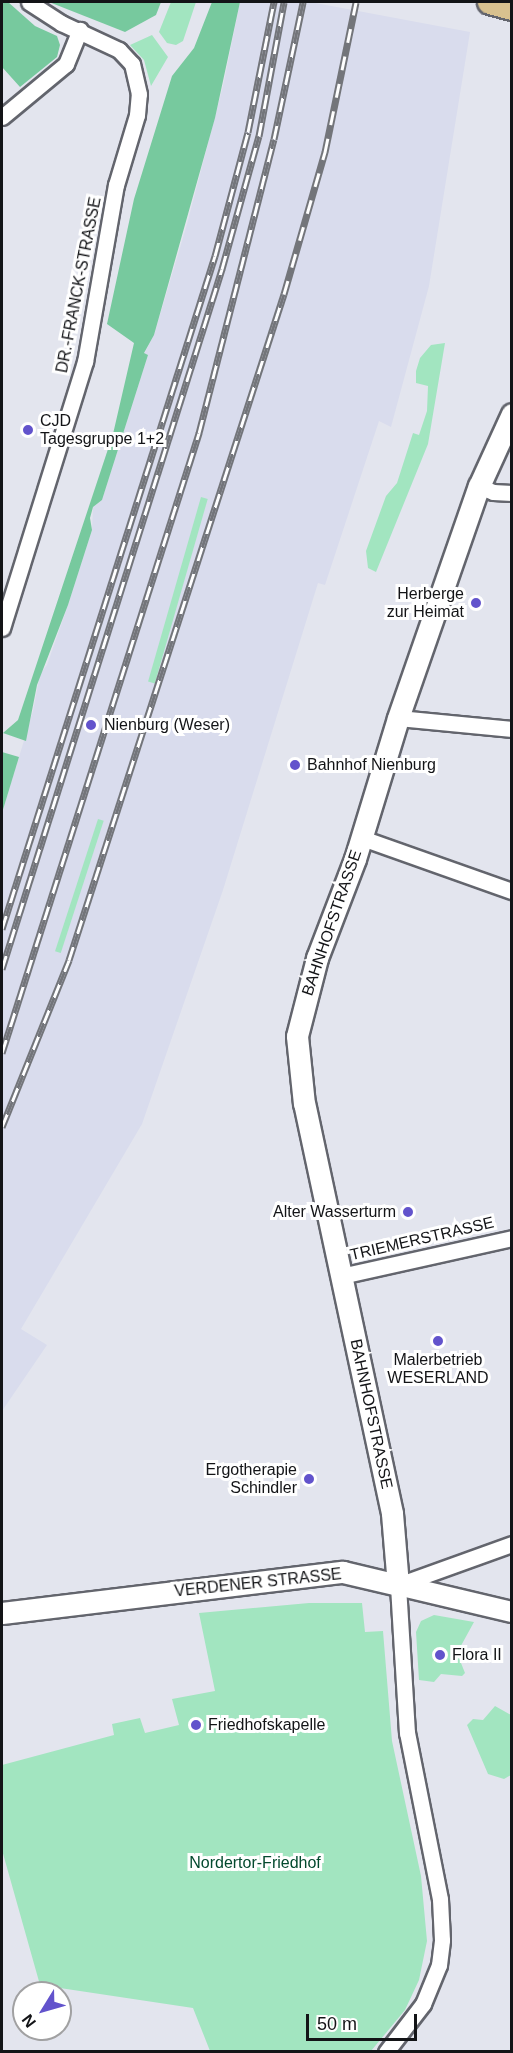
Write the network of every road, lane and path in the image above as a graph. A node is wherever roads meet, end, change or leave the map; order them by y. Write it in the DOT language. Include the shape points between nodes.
graph roads {
  1 [pos="29,2"];
  2 [pos="490,2"];
  3 [pos="512,8"];
  4 [pos="80,30"];
  5 [pos="2,117"];
  6 [pos="512,414"];
  7 [pos="479,486"];
  8 [pos="512,493"];
  9 [pos="2,628"];
  10 [pos="398,718"];
  11 [pos="512,729"];
  12 [pos="362,838"];
  13 [pos="512,891"];
  14 [pos="512,1238"];
  15 [pos="341,1276"];
  16 [pos="512,1544"];
  17 [pos="398,1585"];
  18 [pos="512,1612"];
  19 [pos="2,1613"];
  20 [pos="386,2052"];
  1 -- 4 [label="street, DR.-FRANCK-STRASSE" via="46,15"];
  2 -- 3 [label="main road"];
  4 -- 5 [label="street" via="66,64"];
  4 -- 9 [label="street, DR.-FRANCK-STRASSE" via="119,50 132,64 139,94 137,115 117,184 85,362"];
  6 -- 7 [label="main road, BAHNHOFSTRASSE"];
  7 -- 8 [label="street"];
  7 -- 10 [label="main road, BAHNHOFSTRASSE"];
  10 -- 11 [label="street"];
  10 -- 12 [label="main road, BAHNHOFSTRASSE"];
  12 -- 13 [label="street"];
  12 -- 15 [label="main road, BAHNHOFSTRASSE" via="317,958 297,1036 304,1104"];
  14 -- 15 [label="street, TRIEMERSTRASSE"];
  15 -- 17 [label="main road, BAHNHOFSTRASSE" via="392,1513"];
  16 -- 17 [label="street"];
  17 -- 18 [label="street, VERDENER STRASSE"];
  17 -- 19 [label="main road, VERDENER STRASSE" via="343,1572"];
  17 -- 20 [label="street" via="406,1734 440,1899 442,1940 439,1965 423,2004"];
}
